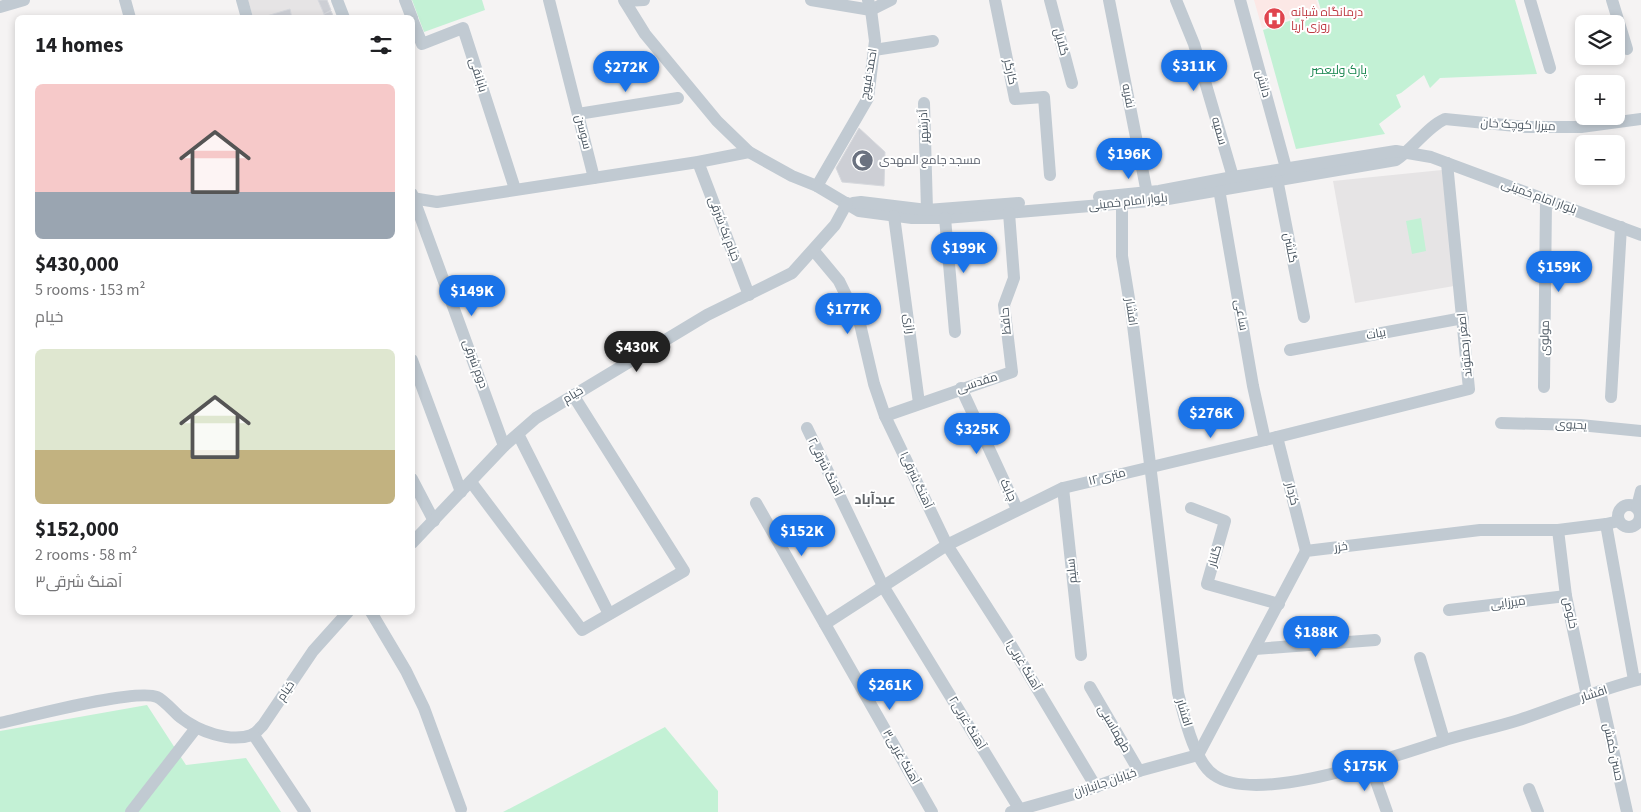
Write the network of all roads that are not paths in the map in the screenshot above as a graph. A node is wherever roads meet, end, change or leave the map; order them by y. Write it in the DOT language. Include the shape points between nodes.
graph roads {
  1 [pos="24,0"];
  2 [pos="125,0"];
  3 [pos="242,0"];
  4 [pos="337,0"];
  5 [pos="405,0"];
  6 [pos="549,0"];
  7 [pos="644,0"];
  8 [pos="811,0"];
  9 [pos="891,0"];
  10 [pos="995,0"];
  11 [pos="1050,0"];
  12 [pos="1109,0"];
  13 [pos="1176,0"];
  14 [pos="1240,0"];
  15 [pos="1530,0"];
  16 [pos="1612,0"];
  17 [pos="624,1"];
  18 [pos="869,5"];
  19 [pos="0,7"];
  20 [pos="129,15"];
  21 [pos="246,15"];
  22 [pos="343,15"];
  23 [pos="411,15"];
  24 [pos="415,26"];
  25 [pos="933,41"];
  26 [pos="1627,49"];
  27 [pos="874,50"];
  28 [pos="1550,68"];
  29 [pos="1072,83"];
  30 [pos="678,98"];
  31 [pos="924,103"];
  32 [pos="578,114"];
  33 [pos="1641,120"];
  34 [pos="749,152"];
  35 [pos="1408,152"];
  36 [pos="698,162"];
  37 [pos="1447,163"];
  38 [pos="1286,168"];
  39 [pos="1050,175"];
  40 [pos="1233,177"];
  41 [pos="594,178"];
  42 [pos="1277,179"];
  43 [pos="818,186"];
  44 [pos="515,189"];
  45 [pos="1219,189"];
  46 [pos="1147,193"];
  47 [pos="415,197"];
  48 [pos="1546,200"];
  49 [pos="415,202"];
  50 [pos="847,203"];
  51 [pos="1122,204"];
  52 [pos="927,210"];
  53 [pos="1009,213"];
  54 [pos="894,216"];
  55 [pos="945,218"];
  56 [pos="1621,227"];
  57 [pos="1641,235"];
  58 [pos="814,251"];
  59 [pos="749,296"];
  60 [pos="1304,317"];
  61 [pos="1463,318"];
  62 [pos="955,332"];
  63 [pos="1290,350"];
  64 [pos="415,368"];
  65 [pos="1012,372"];
  66 [pos="1544,387"];
  67 [pos="962,388"];
  68 [pos="573,395"];
  69 [pos="1611,397"];
  70 [pos="919,403"];
  71 [pos="885,416"];
  72 [pos="1501,423"];
  73 [pos="806,428"];
  74 [pos="1641,431"];
  75 [pos="518,434"];
  76 [pos="1271,439"];
  77 [pos="504,446"];
  78 [pos="1151,466"];
  79 [pos="471,482"];
  80 [pos="415,485"];
  81 [pos="1063,488"];
  82 [pos="1641,491"];
  83 [pos="461,492"];
  84 [pos="756,503"];
  85 [pos="1191,508"];
  86 [pos="1017,509"];
  87 [pos="1639,510"];
  88 [pos="434,521"];
  89 [pos="1606,524"];
  90 [pos="1558,530"];
  91 [pos="415,541"];
  92 [pos="947,545"];
  93 [pos="1306,551"];
  94 [pos="883,586"];
  95 [pos="1566,596"];
  96 [pos="1279,604"];
  97 [pos="1449,610"];
  98 [pos="609,614"];
  99 [pos="345,615"];
  100 [pos="373,615"];
  101 [pos="825,624"];
  102 [pos="1375,640"];
  103 [pos="1255,648"];
  104 [pos="1081,655"];
  105 [pos="1420,658"];
  106 [pos="1638,680"];
  107 [pos="1090,687"];
  108 [pos="1600,691"];
  109 [pos="1587,696"];
  110 [pos="0,723"];
  111 [pos="196,728"];
  112 [pos="254,734"];
  113 [pos="1444,740"];
  114 [pos="1198,755"];
  115 [pos="1370,764"];
  116 [pos="1139,771"];
  117 [pos="1096,787"];
  118 [pos="1529,789"];
  119 [pos="1045,808"];
  120 [pos="461,809"];
  121 [pos="1016,811"];
  122 [pos="131,812"];
  123 [pos="305,812"];
  124 [pos="932,812"];
  125 [pos="1387,812"];
  126 [pos="1538,812"];
  127 [pos="1627,812"];
  1 -- 19 [label="street"];
  2 -- 20 [label="street"];
  3 -- 21 [label="street"];
  4 -- 22 [label="street"];
  5 -- 23 [label="street, بابانقی"];
  6 -- 32 [label="street, سوسن"];
  7 -- 17 [label="street"];
  8 -- 18 [label="street"];
  9 -- 18 [label="street"];
  10 -- 39 [label="street, کارگر" via="1015,99 1044,97"];
  11 -- 29 [label="street, گلایل"];
  12 -- 46 [label="street, نفریه"];
  13 -- 40 [label="street, سمیه" via="1194,44"];
  14 -- 38 [label="street, دانش"];
  15 -- 28 [label="street"];
  16 -- 26 [label="street"];
  17 -- 34 [label="street, بلوار امام خمینی" via="645,34 717,120"];
  18 -- 27 [label="street, احمد فیوج"];
  24 -- 44 [label="street, بابانقی" via="422,44 464,28"];
  25 -- 27 [label="street"];
  27 -- 43 [label="street, احمد فیوج" via="868,98"];
  30 -- 32 [label="street"];
  31 -- 52 [label="street, آذرشهر"];
  32 -- 41 [label="street, سوسن"];
  33 -- 35 [label="street, میرزا کوچک خان" via="1581,127 1526,127 1445,119"];
  34 -- 36 [label="street"];
  34 -- 43 [label="street, بلوار امام خمینی" via="792,176"];
  35 -- 37 [label="street, بلوار امام خمینی"];
  35 -- 38 [label="street, بلوار امام خمینی" via="1396,151"];
  35 -- 42 [label="street, بلوار امام خمینی" via="1396,160"];
  36 -- 41 [label="street"];
  36 -- 59 [label="street, خیام یک شرقی"];
  37 -- 48 [label="street, بلوار امام خمینی"];
  37 -- 61 [label="street, اصغر رحمتوند"];
  38 -- 40 [label="street, بلوار امام خمینی"];
  40 -- 46 [label="street, بلوار امام خمینی"];
  41 -- 44 [label="street"];
  42 -- 45 [label="street, بلوار امام خمینی"];
  42 -- 60 [label="street, گلشن"];
  43 -- 50 [label="street, بلوار امام خمینی"];
  44 -- 47 [label="street" via="437,202"];
  45 -- 51 [label="street, بلوار امام خمینی"];
  45 -- 76 [label="street, ساعی" via="1253,386"];
  46 -- 52 [label="street, بلوار امام خمینی"];
  48 -- 56 [label="street, بلوار امام خمینی"];
  48 -- 66 [label="street, مولوی"];
  49 -- 77 [label="street, دوم شرقی"];
  50 -- 52 [label="street, بلوار امام خمینی"];
  50 -- 54 [label="street, بلوار امام خمینی" via="859,211"];
  50 -- 58 [label="street, خیام" via="836,225"];
  51 -- 53 [label="street, بلوار امام خمینی"];
  51 -- 78 [label="street, افشار" via="1122,256"];
  53 -- 55 [label="street, بلوار امام خمینی"];
  53 -- 65 [label="street, حافظ" via="1014,278 1004,305"];
  54 -- 55 [label="street, بلوار امام خمینی"];
  54 -- 70 [label="street, رازی"];
  55 -- 62 [label="street"];
  56 -- 57 [label="street, بلوار امام خمینی"];
  56 -- 69 [label="street"];
  58 -- 59 [label="street, خیام" via="792,273"];
  58 -- 71 [label="street, آهنگ شرقی۱" via="839,281 860,324"];
  59 -- 68 [label="street, خیام" via="707,315"];
  61 -- 63 [label="street, بیات"];
  61 -- 76 [label="street, اصغر رحمتوند" via="1470,389"];
  64 -- 83 [label="street"];
  65 -- 67 [label="street, مقدسی"];
  67 -- 70 [label="street, مقدسی"];
  67 -- 86 [label="street, چابک"];
  68 -- 75 [label="street, خیام" via="536,418"];
  68 -- 98 [label="street" via="684,571"];
  70 -- 71 [label="street, مقدسی"];
  71 -- 92 [label="street, آهنگ شرقی۱"];
  72 -- 74 [label="street, یحیوی" via="1580,425"];
  73 -- 94 [label="street, آهنگ شرقی۲"];
  75 -- 77 [label="street, خیام"];
  75 -- 98 [label="street"];
  76 -- 78 [label="street, ۱۲ متری"];
  76 -- 93 [label="street, کردار"];
  77 -- 79 [label="street, خیام"];
  78 -- 81 [label="street, ۱۲ متری"];
  78 -- 114 [label="street, افشار" via="1178,693"];
  79 -- 83 [label="street, خیام"];
  79 -- 98 [label="street" via="582,630"];
  80 -- 88 [label="street"];
  81 -- 86 [label="street, ۱۲ متری"];
  81 -- 104 [label="street, سلیم"];
  82 -- 87 [label="street"];
  83 -- 88 [label="street, خیام"];
  84 -- 101 [label="street, آهنگ غربی۳"];
  85 -- 96 [label="street, گلنار" via="1225,520 1207,584"];
  86 -- 92 [label="street, ۱۲ متری"];
  87 -- 89 [label="street, خزر" via="1641,518 1634,526 1628,527 1619,520"];
  88 -- 91 [label="street, خیام"];
  89 -- 90 [label="street, خزر"];
  89 -- 106 [label="street"];
  90 -- 93 [label="street, خزر" via="1480,530"];
  90 -- 95 [label="street, خلوص"];
  92 -- 94 [label="street, ۱۲ متری"];
  92 -- 117 [label="street, آهنگ غربی۱"];
  93 -- 96 [label="street"];
  94 -- 101 [label="street, ۱۲ متری"];
  94 -- 121 [label="street, آهنگ غربی۲"];
  95 -- 97 [label="street, میرزایی"];
  95 -- 109 [label="street, خلوص"];
  96 -- 103 [label="street"];
  99 -- 112 [label="street, خیام" via="313,651"];
  100 -- 120 [label="street" via="424,708"];
  101 -- 124 [label="street, آهنگ غربی۳"];
  102 -- 103 [label="street"];
  103 -- 114 [label="street"];
  105 -- 113 [label="street"];
  106 -- 108 [label="street, افشار"];
  107 -- 116 [label="street, طهماسبی"];
  108 -- 109 [label="street, افشار"];
  108 -- 127 [label="street, حسن کمش"];
  109 -- 113 [label="street, افشار"];
  110 -- 111 [label="street" via="140,695 157,697"];
  111 -- 112 [label="street" via="214,735 242,737"];
  111 -- 122 [label="street"];
  112 -- 123 [label="street"];
  113 -- 115 [label="street, افشار"];
  114 -- 115 [label="street, افشار" via="1214,775 1227,781 1249,784 1327,776"];
  114 -- 116 [label="street, خیابان جانبازان"];
  115 -- 125 [label="street"];
  116 -- 117 [label="street, خیابان جانبازان"];
  117 -- 119 [label="street, خیابان جانبازان"];
  118 -- 126 [label="street"];
  119 -- 121 [label="street, خیابان جانبازان"];
}
